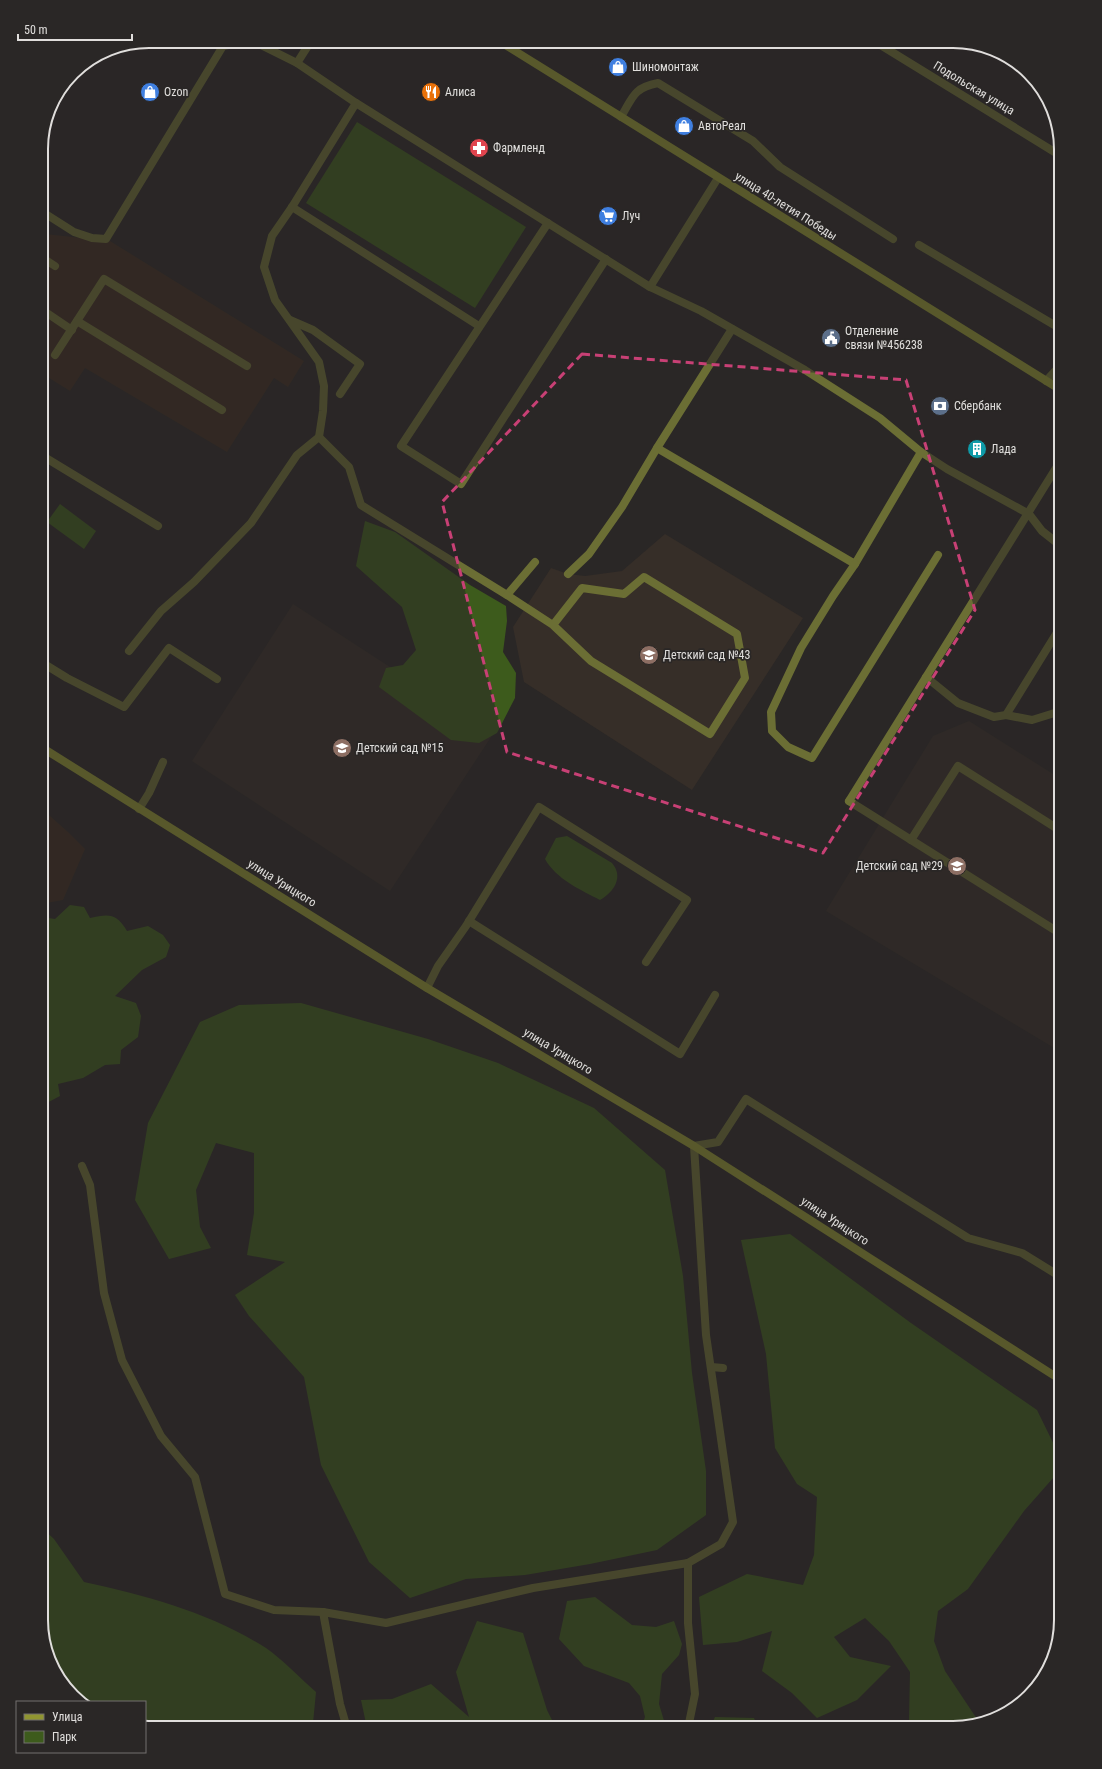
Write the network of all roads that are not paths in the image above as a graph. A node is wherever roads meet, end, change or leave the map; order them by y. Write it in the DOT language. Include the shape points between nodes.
graph roads {
  1 [pos="221,48"];
  2 [pos="267,48"];
  3 [pos="307,48"];
  4 [pos="510,48"];
  5 [pos="885,48"];
  6 [pos="297,63"];
  7 [pos="356,102"];
  8 [pos="621,117"];
  9 [pos="1054,152"];
  10 [pos="718,178"];
  11 [pos="292,207"];
  12 [pos="48,215"];
  13 [pos="548,223"];
  14 [pos="893,239"];
  15 [pos="918,246"];
  16 [pos="606,259"];
  17 [pos="48,262"];
  18 [pos="55,266"];
  19 [pos="650,287"];
  20 [pos="48,314"];
  21 [pos="289,320"];
  22 [pos="77,321"];
  23 [pos="1054,325"];
  24 [pos="479,326"];
  25 [pos="732,329"];
  26 [pos="72,330"];
  27 [pos="55,355"];
  28 [pos="247,366"];
  29 [pos="1054,372"];
  30 [pos="1046,381"];
  31 [pos="1054,386"];
  32 [pos="340,394"];
  33 [pos="222,410"];
  34 [pos="319,437"];
  35 [pos="657,448"];
  36 [pos="921,452"];
  37 [pos="48,459"];
  38 [pos="1054,471"];
  39 [pos="1028,514"];
  40 [pos="158,526"];
  41 [pos="1054,540"];
  42 [pos="938,555"];
  43 [pos="535,562"];
  44 [pos="855,564"];
  45 [pos="568,574"];
  46 [pos="507,595"];
  47 [pos="553,625"];
  48 [pos="1054,637"];
  49 [pos="129,651"];
  50 [pos="48,666"];
  51 [pos="926,677"];
  52 [pos="217,679"];
  53 [pos="1054,713"];
  54 [pos="1006,715"];
  55 [pos="48,751"];
  56 [pos="163,762"];
  57 [pos="138,809"];
  58 [pos="1054,827"];
  59 [pos="911,840"];
  60 [pos="469,921"];
  61 [pos="1054,929"];
  62 [pos="646,962"];
  63 [pos="428,988"];
  64 [pos="715,995"];
  65 [pos="694,1146"];
  66 [pos="82,1166"];
  67 [pos="1054,1274"];
  68 [pos="711,1367"];
  69 [pos="724,1368"];
  70 [pos="1054,1376"];
  71 [pos="688,1563"];
  72 [pos="323,1612"];
  73 [pos="345,1721"];
  74 [pos="689,1721"];
  1 -- 12 [label="street" via="106,238 92,238 74,232"];
  2 -- 6 [label="street"];
  3 -- 6 [label="street"];
  4 -- 8 [label="street, улица 40-летия Победы"];
  5 -- 9 [label="street, Подольская улица"];
  6 -- 7 [label="street"];
  7 -- 11 [label="street"];
  7 -- 13 [label="street"];
  8 -- 10 [label="street, улица 40-летия Победы"];
  8 -- 14 [label="street" via="634,94 643,86 658,83 753,141 780,167"];
  10 -- 19 [label="street"];
  10 -- 30 [label="street, улица 40-летия Победы"];
  11 -- 21 [label="street" via="272,236 264,267 275,300"];
  11 -- 24 [label="street"];
  13 -- 16 [label="street"];
  13 -- 24 [label="street"];
  15 -- 23 [label="street"];
  16 -- 19 [label="street"];
  16 -- 24 [label="street" via="461,484 401,446"];
  17 -- 18 [label="street"];
  19 -- 25 [label="street"];
  20 -- 26 [label="street"];
  21 -- 32 [label="street" via="314,330 360,364"];
  21 -- 34 [label="street" via="320,362 324,386"];
  22 -- 26 [label="street"];
  22 -- 28 [label="street" via="104,279"];
  22 -- 33 [label="street"];
  25 -- 35 [label="street"];
  25 -- 36 [label="street" via="805,370 880,418"];
  26 -- 27 [label="street"];
  29 -- 30 [label="street"];
  30 -- 31 [label="street, улица 40-летия Победы"];
  34 -- 46 [label="street" via="349,467 361,505"];
  34 -- 49 [label="street" via="297,455 251,523 194,582 161,611"];
  35 -- 44 [label="street"];
  35 -- 45 [label="street" via="622,507 589,554"];
  36 -- 39 [label="street"];
  36 -- 44 [label="street"];
  37 -- 40 [label="street"];
  38 -- 39 [label="street"];
  39 -- 41 [label="street"];
  39 -- 51 [label="street"];
  42 -- 44 [label="street" via="812,758 788,747 772,731 771,712 801,648"];
  43 -- 46 [label="street"];
  46 -- 47 [label="street"];
  47 -- 47 [label="street" via="582,588 624,594 644,577 737,634 745,678 710,734 592,661"];
  48 -- 54 [label="street"];
  50 -- 52 [label="street" via="124,707 169,648"];
  51 -- 54 [label="street" via="958,703 994,717"];
  51 -- 59 [label="street" via="849,801"];
  53 -- 54 [label="street" via="1032,720"];
  55 -- 57 [label="street, улица Урицкого"];
  56 -- 57 [label="street" via="149,793"];
  57 -- 63 [label="street, улица Урицкого"];
  58 -- 59 [label="street" via="958,766"];
  59 -- 61 [label="street"];
  60 -- 62 [label="street" via="539,807 687,900"];
  60 -- 63 [label="street" via="438,966"];
  60 -- 64 [label="street" via="680,1054"];
  63 -- 65 [label="street, улица Урицкого"];
  65 -- 67 [label="street" via="718,1142 746,1099 968,1238 1022,1253"];
  65 -- 68 [label="street" via="706,1335"];
  65 -- 70 [label="street, улица Урицкого"];
  66 -- 72 [label="street" via="90,1185 104,1293 122,1360 161,1436 195,1477 225,1594 274,1610"];
  68 -- 69 [label="street"];
  68 -- 71 [label="street" via="733,1522 721,1544"];
  71 -- 72 [label="street" via="533,1588 386,1623"];
  71 -- 74 [label="street" via="688,1623 695,1694"];
  72 -- 73 [label="street"];
}
